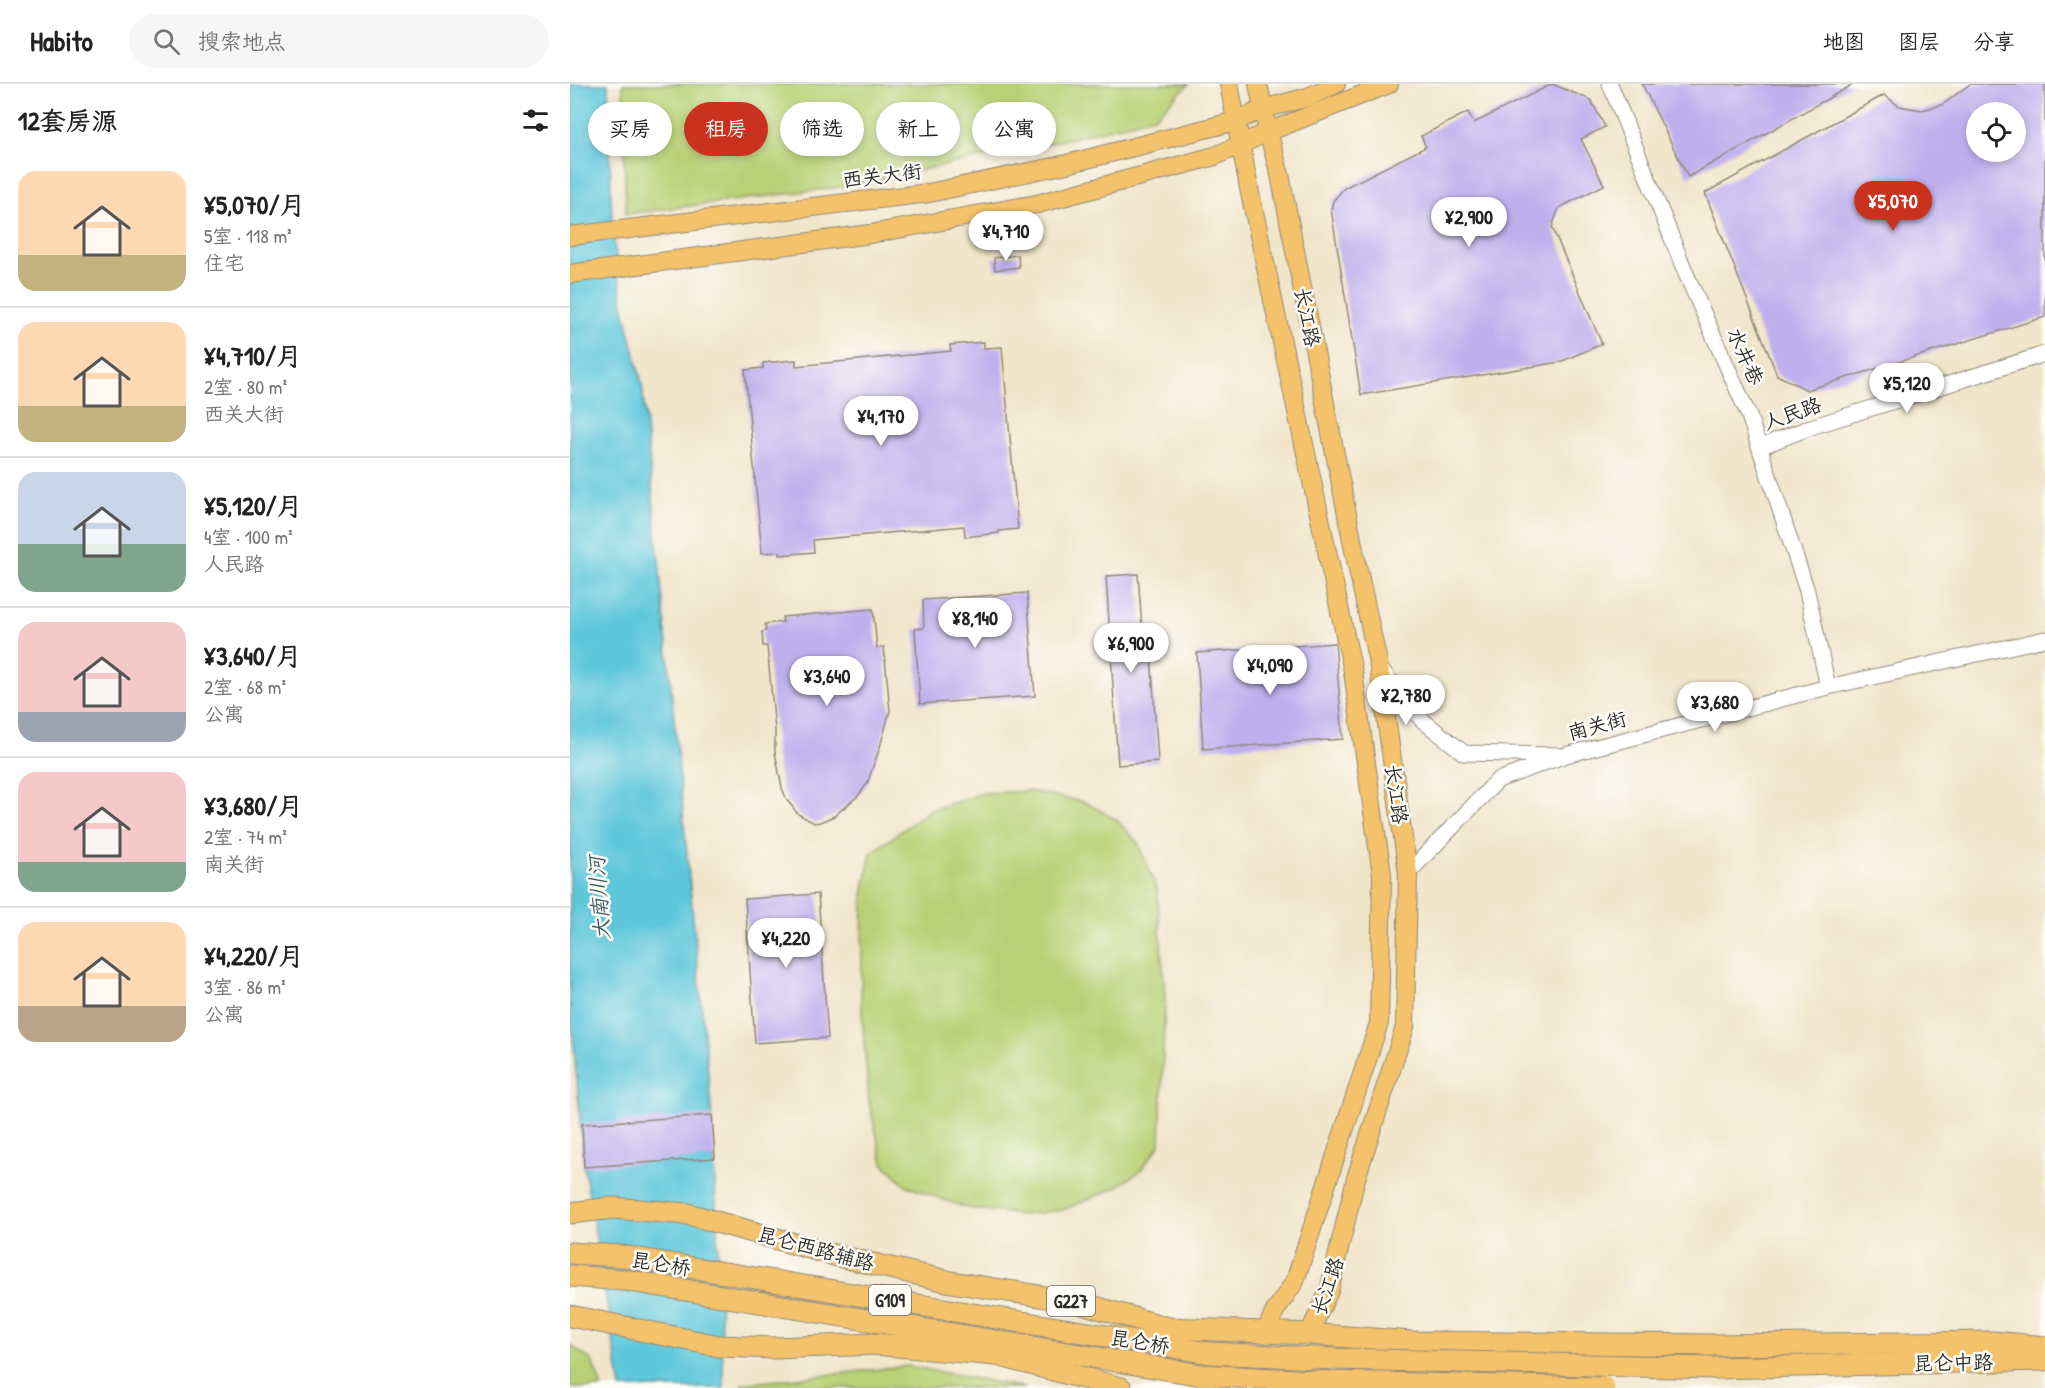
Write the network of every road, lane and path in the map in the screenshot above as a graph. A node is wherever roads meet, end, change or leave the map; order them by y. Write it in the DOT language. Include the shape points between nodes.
graph roads {
  1 [pos="1229,84"];
  2 [pos="1258,84"];
  3 [pos="1335,84"];
  4 [pos="1389,84"];
  5 [pos="1610,84"];
  6 [pos="1263,109"];
  7 [pos="1236,121"];
  8 [pos="1268,132"];
  9 [pos="1242,144"];
  10 [pos="570,236"];
  11 [pos="570,274"];
  12 [pos="2045,354"];
  13 [pos="1760,447"];
  14 [pos="2045,639"];
  15 [pos="1379,668"];
  16 [pos="1828,687"];
  17 [pos="1566,755"];
  18 [pos="1408,873"];
  19 [pos="570,1213"];
  20 [pos="570,1253"];
  21 [pos="570,1276"];
  22 [pos="570,1316"];
  23 [pos="1265,1333"];
  24 [pos="1309,1334"];
  25 [pos="2045,1338"];
  26 [pos="1993,1342"];
  27 [pos="2045,1347"];
  28 [pos="2045,1360"];
  29 [pos="1716,1368"];
  30 [pos="1121,1388"];
  31 [pos="1236,1388"];
  32 [pos="1282,1388"];
  33 [pos="1604,1388"];
  1 -- 7 [label="main road, 长江路"];
  2 -- 6 [label="main road, 长江路"];
  3 -- 6 [label="main road, 西关大街" via="1308,98"];
  4 -- 8 [label="main road"];
  5 -- 13 [label="street, 水井巷"];
  6 -- 7 [label="main road, 西关大街"];
  6 -- 8 [label="main road, 长江路"];
  7 -- 9 [label="main road, 长江路"];
  7 -- 10 [label="main road, 西关大街" via="1067,164 929,193"];
  8 -- 9 [label="main road"];
  8 -- 15 [label="main road, 长江路" via="1280,175"];
  9 -- 11 [label="main road" via="1215,156 1037,204 870,234"];
  9 -- 23 [label="main road, 长江路" via="1353,672 1382,875 1379,1023 1295,1281"];
  12 -- 13 [label="street, 人民路" via="1811,427"];
  13 -- 16 [label="street, 水井巷" via="1807,591"];
  14 -- 16 [label="street, 南关街"];
  15 -- 17 [label="street" via="1422,720 1464,753"];
  15 -- 18 [label="main road, 长江路"];
  16 -- 17 [label="street, 南关街"];
  17 -- 18 [label="street, 南关街" via="1498,780"];
  18 -- 24 [label="main road, 长江路" via="1405,1027 1356,1178 1329,1291"];
  19 -- 23 [label="highway, 昆仑西路辅路 / G227" via="613,1208 688,1214 834,1255 951,1282 1077,1302 1169,1328"];
  20 -- 29 [label="highway, 昆仑桥 / G109, bridge" via="622,1256 1209,1353"];
  21 -- 33 [label="highway, 昆仑桥 / G109, bridge" via="624,1280 1202,1375"];
  22 -- 30 [label="highway" via="719,1346 875,1344 996,1355"];
  23 -- 24 [label="highway, 昆仑西路辅路 / G227"];
  23 -- 31 [label="highway"];
  24 -- 26 [label="highway, 昆仑西路辅路" via="1423,1342"];
  24 -- 32 [label="highway, 长江路"];
  25 -- 26 [label="street"];
  26 -- 27 [label="highway, 昆仑西路辅路"];
  28 -- 29 [label="highway, 昆仑中路 / G109"];
}
